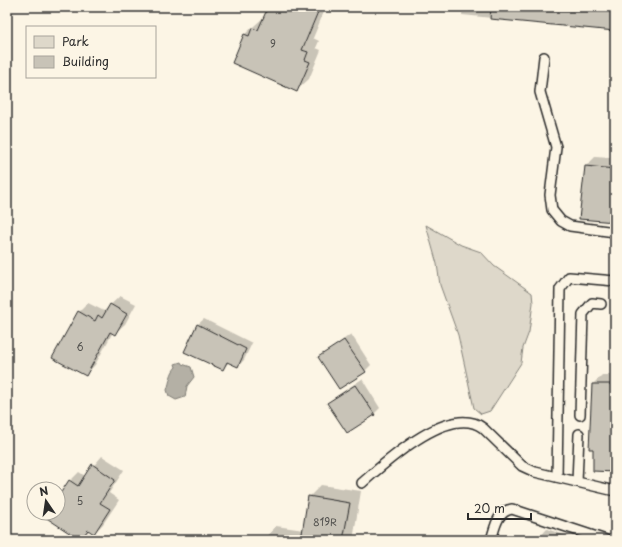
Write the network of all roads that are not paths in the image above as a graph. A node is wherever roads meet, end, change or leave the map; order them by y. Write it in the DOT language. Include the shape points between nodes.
graph roads {
  1 [pos="544,57"];
  2 [pos="615,232"];
  3 [pos="615,281"];
  4 [pos="601,304"];
  5 [pos="580,415"];
  6 [pos="579,434"];
  7 [pos="557,477"];
  8 [pos="577,482"];
  9 [pos="362,483"];
  10 [pos="615,491"];
  11 [pos="491,540"];
  12 [pos="606,540"];
  1 -- 2 [label="lane" via="540,92 556,147 550,195 552,210 561,221 570,226"];
  3 -- 7 [label="lane" via="569,277 560,289"];
  4 -- 5 [label="lane" via="592,303 583,314"];
  6 -- 8 [label="lane"];
  7 -- 8 [label="lane"];
  7 -- 9 [label="lane" via="522,466 478,424 462,421 438,428 391,458"];
  8 -- 10 [label="lane"];
  11 -- 12 [label="lane" via="501,514 515,509"];
}
